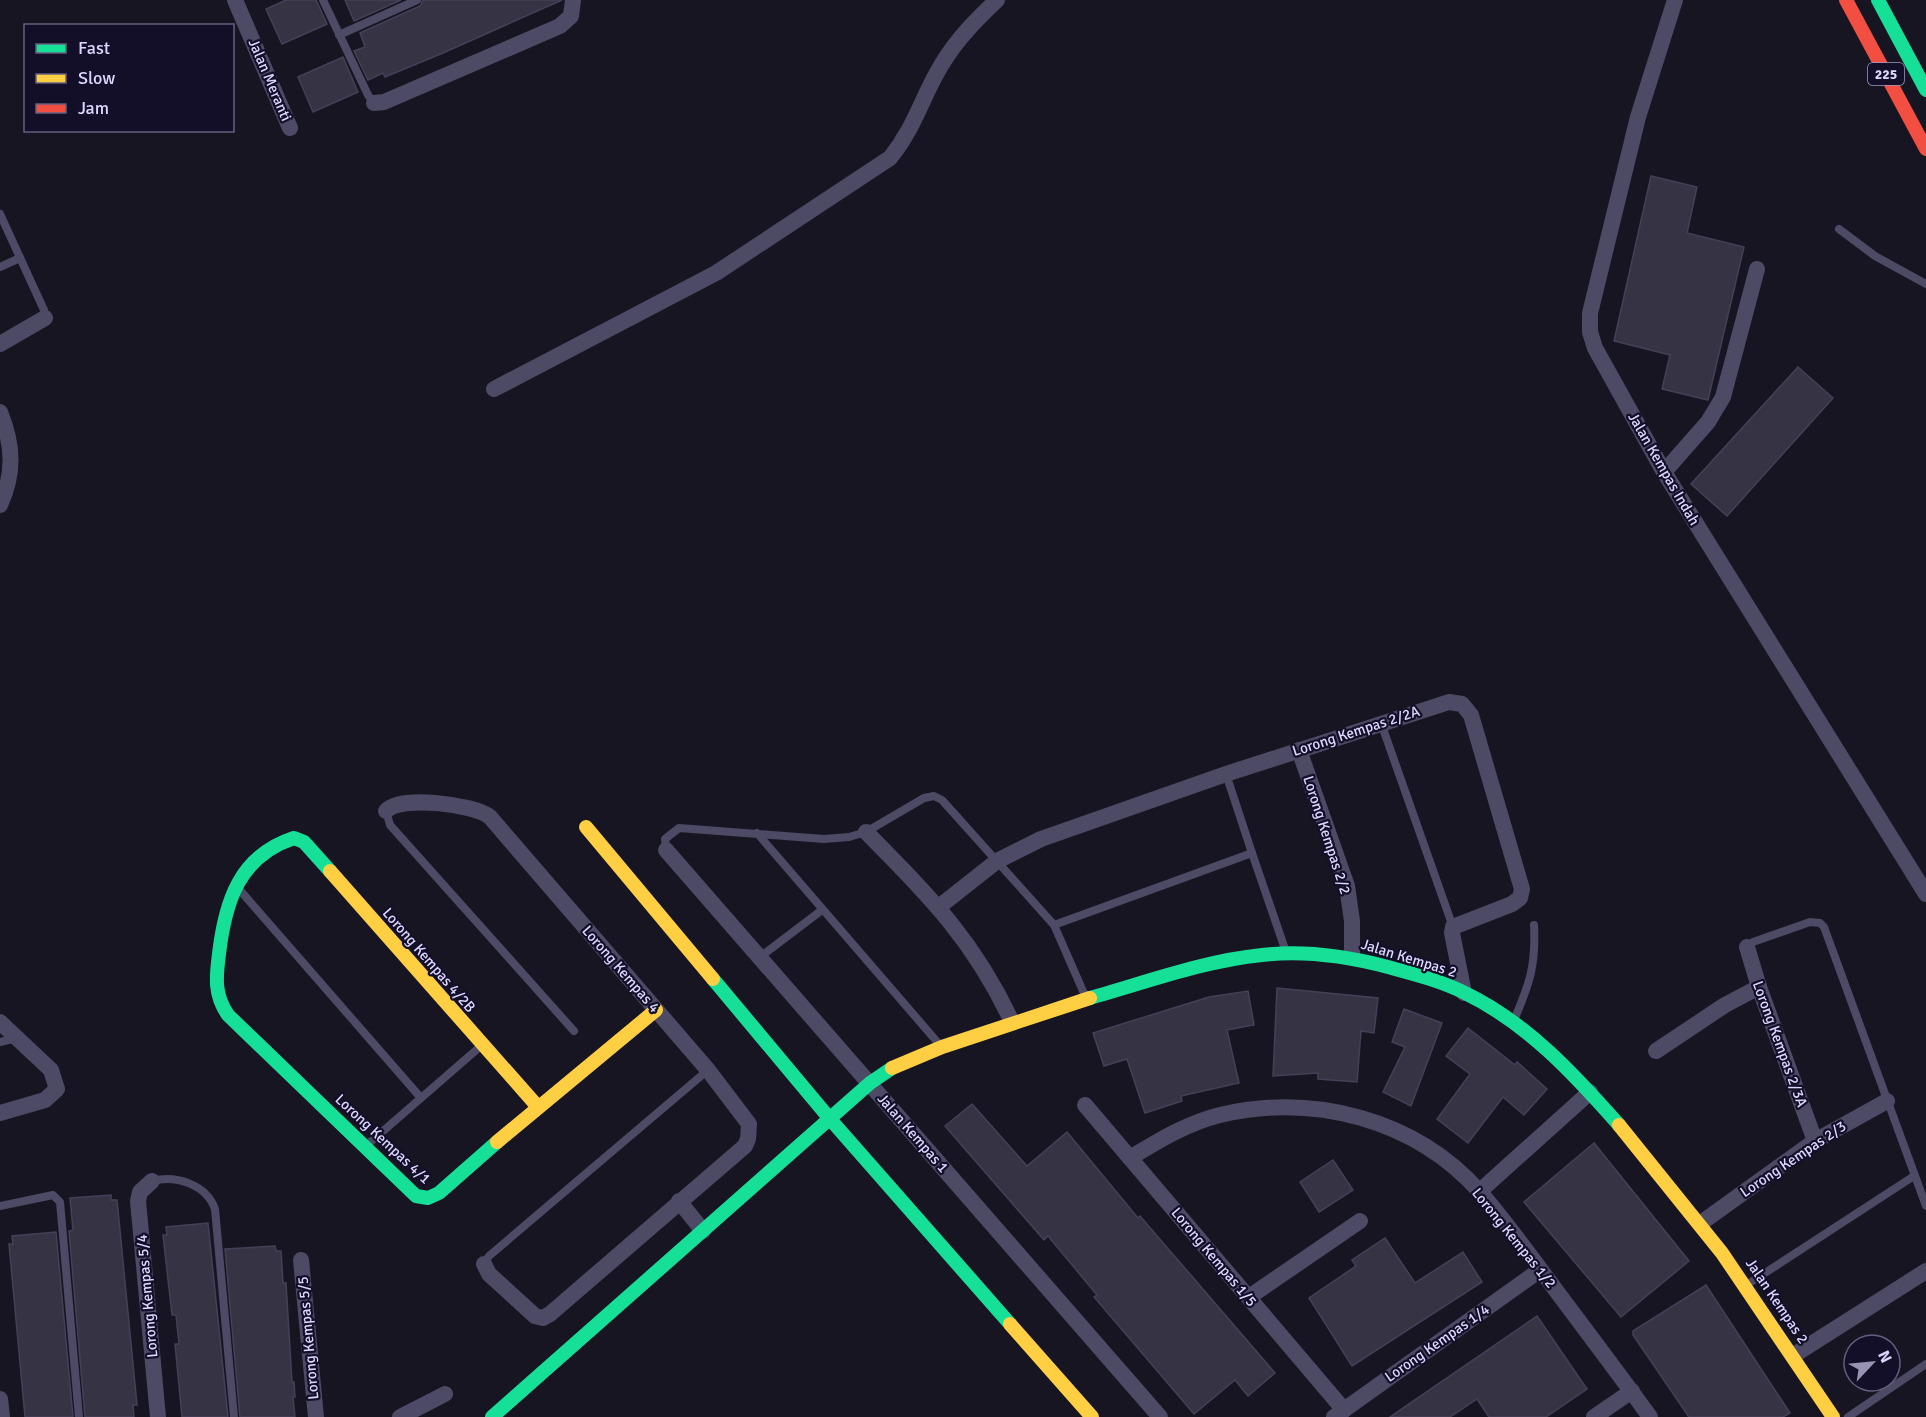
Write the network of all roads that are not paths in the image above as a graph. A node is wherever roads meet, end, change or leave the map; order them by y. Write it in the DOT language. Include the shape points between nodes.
graph roads {
  1 [pos="235,0"];
  2 [pos="323,0"];
  3 [pos="417,0"];
  4 [pos="573,0"];
  5 [pos="997,0"];
  6 [pos="1675,0"];
  7 [pos="1846,0"];
  8 [pos="1878,0"];
  9 [pos="339,35"];
  10 [pos="1926,90"];
  11 [pos="374,103"];
  12 [pos="290,128"];
  13 [pos="1926,149"];
  14 [pos="0,214"];
  15 [pos="1839,229"];
  16 [pos="20,258"];
  17 [pos="0,267"];
  18 [pos="1757,269"];
  19 [pos="1926,284"];
  20 [pos="45,318"];
  21 [pos="0,344"];
  22 [pos="494,389"];
  23 [pos="0,412"];
  24 [pos="1664,472"];
  25 [pos="0,505"];
  26 [pos="1381,722"];
  27 [pos="1299,750"];
  28 [pos="1226,774"];
  29 [pos="387,811"];
  30 [pos="586,827"];
  31 [pos="866,832"];
  32 [pos="757,833"];
  33 [pos="666,850"];
  34 [pos="1252,853"];
  35 [pos="997,861"];
  36 [pos="236,885"];
  37 [pos="1926,894"];
  38 [pos="940,906"];
  39 [pos="822,910"];
  40 [pos="1054,925"];
  41 [pos="1534,925"];
  42 [pos="1453,927"];
  43 [pos="1747,947"];
  44 [pos="1286,953"];
  45 [pos="760,957"];
  46 [pos="1352,957"];
  47 [pos="1759,987"];
  48 [pos="1464,993"];
  49 [pos="1086,999"];
  50 [pos="656,1010"];
  51 [pos="0,1022"];
  52 [pos="1012,1022"];
  53 [pos="1513,1023"];
  54 [pos="574,1031"];
  55 [pos="17,1038"];
  56 [pos="0,1042"];
  57 [pos="482,1045"];
  58 [pos="942,1047"];
  59 [pos="1656,1051"];
  60 [pos="708,1070"];
  61 [pos="870,1083"];
  62 [pos="1590,1092"];
  63 [pos="421,1098"];
  64 [pos="1887,1101"];
  65 [pos="1085,1105"];
  66 [pos="538,1107"];
  67 [pos="0,1113"];
  68 [pos="830,1119"];
  69 [pos="1815,1141"];
  70 [pos="365,1147"];
  71 [pos="1130,1158"];
  72 [pos="1914,1176"];
  73 [pos="152,1181"];
  74 [pos="1480,1191"];
  75 [pos="679,1201"];
  76 [pos="0,1206"];
  77 [pos="1926,1206"];
  78 [pos="1360,1221"];
  79 [pos="1701,1222"];
  80 [pos="703,1231"];
  81 [pos="301,1260"];
  82 [pos="484,1264"];
  83 [pos="1540,1270"];
  84 [pos="1926,1271"];
  85 [pos="1748,1285"];
  86 [pos="1248,1297"];
  87 [pos="1794,1355"];
  88 [pos="1926,1364"];
  89 [pos="1632,1391"];
  90 [pos="445,1394"];
  91 [pos="0,1398"];
  92 [pos="1339,1413"];
  93 [pos="2,1417"];
  94 [pos="79,1417"];
  95 [pos="159,1417"];
  96 [pos="234,1417"];
  97 [pos="316,1417"];
  98 [pos="400,1417"];
  99 [pos="492,1417"];
  100 [pos="1092,1417"];
  101 [pos="1160,1417"];
  102 [pos="1594,1417"];
  103 [pos="1650,1417"];
  104 [pos="1833,1417"];
  105 [pos="1848,1417"];
  1 -- 12 [label="street, Jalan Meranti"];
  2 -- 9 [label="lane"];
  3 -- 9 [label="lane"];
  4 -- 11 [label="street" via="571,16 560,26"];
  5 -- 22 [label="street" via="963,33 941,65 907,137 890,158 716,273"];
  6 -- 24 [label="street, Jalan Kempas Indah" via="1638,117 1590,314 1595,348"];
  7 -- 13 [label="main road, 225"];
  8 -- 10 [label="main road, 225"];
  9 -- 11 [label="lane"];
  14 -- 16 [label="lane"];
  15 -- 19 [label="lane" via="1875,256"];
  16 -- 17 [label="lane"];
  16 -- 20 [label="lane" via="45,310"];
  18 -- 24 [label="street" via="1723,397 1708,422"];
  20 -- 21 [label="street"];
  23 -- 25 [label="street" via="9,435 12,465"];
  24 -- 37 [label="street, Jalan Kempas Indah"];
  26 -- 27 [label="street, Lorong Kempas 2/2A"];
  26 -- 42 [label="lane"];
  26 -- 42 [label="street, Lorong Kempas 2/2A" via="1449,702 1462,704 1471,715 1522,889 1520,898 1512,904"];
  27 -- 28 [label="street, Lorong Kempas 2/2A"];
  27 -- 46 [label="street, Lorong Kempas 2/2" via="1347,886"];
  28 -- 34 [label="lane"];
  28 -- 35 [label="street, Lorong Kempas 2/2A" via="1041,839"];
  29 -- 50 [label="street, Lorong Kempas 4" via="402,803 464,805 483,811"];
  29 -- 54 [label="lane" via="390,825"];
  30 -- 68 [label="main road"];
  31 -- 32 [label="lane" via="824,839"];
  31 -- 35 [label="lane" via="934,796"];
  31 -- 38 [label="street"];
  32 -- 33 [label="lane" via="679,828 665,839"];
  32 -- 39 [label="lane"];
  33 -- 45 [label="street, Jalan Kempas 1"];
  34 -- 40 [label="lane"];
  34 -- 44 [label="lane"];
  35 -- 38 [label="street, Lorong Kempas 2/2A"];
  35 -- 40 [label="lane"];
  36 -- 57 [label="main road, Lorong Kempas 4/2B" via="282,842 294,838 304,842"];
  36 -- 63 [label="lane"];
  36 -- 70 [label="main road, Lorong Kempas 4/1" via="226,903 217,996 228,1015"];
  38 -- 52 [label="street" via="980,959"];
  39 -- 45 [label="lane"];
  39 -- 58 [label="lane"];
  40 -- 49 [label="lane"];
  41 -- 53 [label="lane" via="1536,958"];
  42 -- 48 [label="street"];
  43 -- 47 [label="street, Lorong Kempas 2/3A"];
  43 -- 64 [label="lane" via="1810,922 1824,927"];
  44 -- 46 [label="main road, Jalan Kempas 2"];
  44 -- 49 [label="main road, Jalan Kempas 2" via="1190,969"];
  45 -- 61 [label="street, Jalan Kempas 1"];
  46 -- 48 [label="main road, Jalan Kempas 2" via="1412,973"];
  47 -- 59 [label="street"];
  47 -- 69 [label="street, Lorong Kempas 2/3A"];
  48 -- 53 [label="main road, Jalan Kempas 2"];
  49 -- 52 [label="main road, Jalan Kempas 2"];
  50 -- 60 [label="street, Lorong Kempas 4"];
  50 -- 66 [label="main road, Lorong Kempas 4/1"];
  51 -- 55 [label="street"];
  52 -- 58 [label="main road, Jalan Kempas 2"];
  53 -- 62 [label="main road, Jalan Kempas 2"];
  55 -- 56 [label="lane"];
  55 -- 67 [label="street" via="51,1070 57,1089 45,1100"];
  57 -- 63 [label="lane"];
  57 -- 66 [label="main road, Lorong Kempas 4/2B"];
  58 -- 61 [label="main road, Jalan Kempas 2" via="894,1067"];
  60 -- 75 [label="street, Lorong Kempas 4" via="747,1118 748,1139 745,1146"];
  60 -- 82 [label="lane"];
  61 -- 68 [label="main road, Jalan Kempas 2"];
  61 -- 101 [label="street, Jalan Kempas 1"];
  62 -- 74 [label="street"];
  62 -- 79 [label="main road, Jalan Kempas 2"];
  63 -- 70 [label="lane"];
  64 -- 69 [label="street, Lorong Kempas 2/3"];
  64 -- 72 [label="lane"];
  65 -- 71 [label="street, Lorong Kempas 1/5"];
  66 -- 70 [label="main road, Lorong Kempas 4/1" via="439,1193 428,1198 416,1196"];
  68 -- 80 [label="main road, Jalan Kempas 2"];
  68 -- 100 [label="main road"];
  69 -- 79 [label="street, Lorong Kempas 2/3"];
  71 -- 74 [label="street, Lorong Kempas 1/2" via="1174,1132 1219,1116 1274,1108 1338,1111 1385,1125 1434,1152"];
  71 -- 86 [label="street, Lorong Kempas 1/5"];
  72 -- 77 [label="lane"];
  72 -- 85 [label="lane"];
  73 -- 95 [label="street, Lorong Kempas 5/4" via="140,1192 138,1201"];
  73 -- 96 [label="lane" via="177,1179 204,1191 214,1209"];
  74 -- 83 [label="street, Lorong Kempas 1/2"];
  75 -- 80 [label="street"];
  75 -- 82 [label="street, Lorong Kempas 4" via="543,1318 535,1316 489,1274"];
  76 -- 94 [label="lane" via="53,1195 60,1202"];
  78 -- 86 [label="street"];
  79 -- 85 [label="main road, Jalan Kempas 2"];
  80 -- 99 [label="main road, Jalan Kempas 2"];
  81 -- 97 [label="street, Lorong Kempas 5/5"];
  83 -- 89 [label="street, Lorong Kempas 1/2"];
  83 -- 92 [label="street, Lorong Kempas 1/4"];
  84 -- 87 [label="street"];
  85 -- 87 [label="main road, Jalan Kempas 2"];
  86 -- 92 [label="street, Lorong Kempas 1/5"];
  87 -- 104 [label="main road, Jalan Kempas 2"];
  88 -- 105 [label="lane"];
  89 -- 102 [label="street"];
  89 -- 103 [label="street, Lorong Kempas 1/2"];
  90 -- 98 [label="street"];
  91 -- 93 [label="street"];
}
